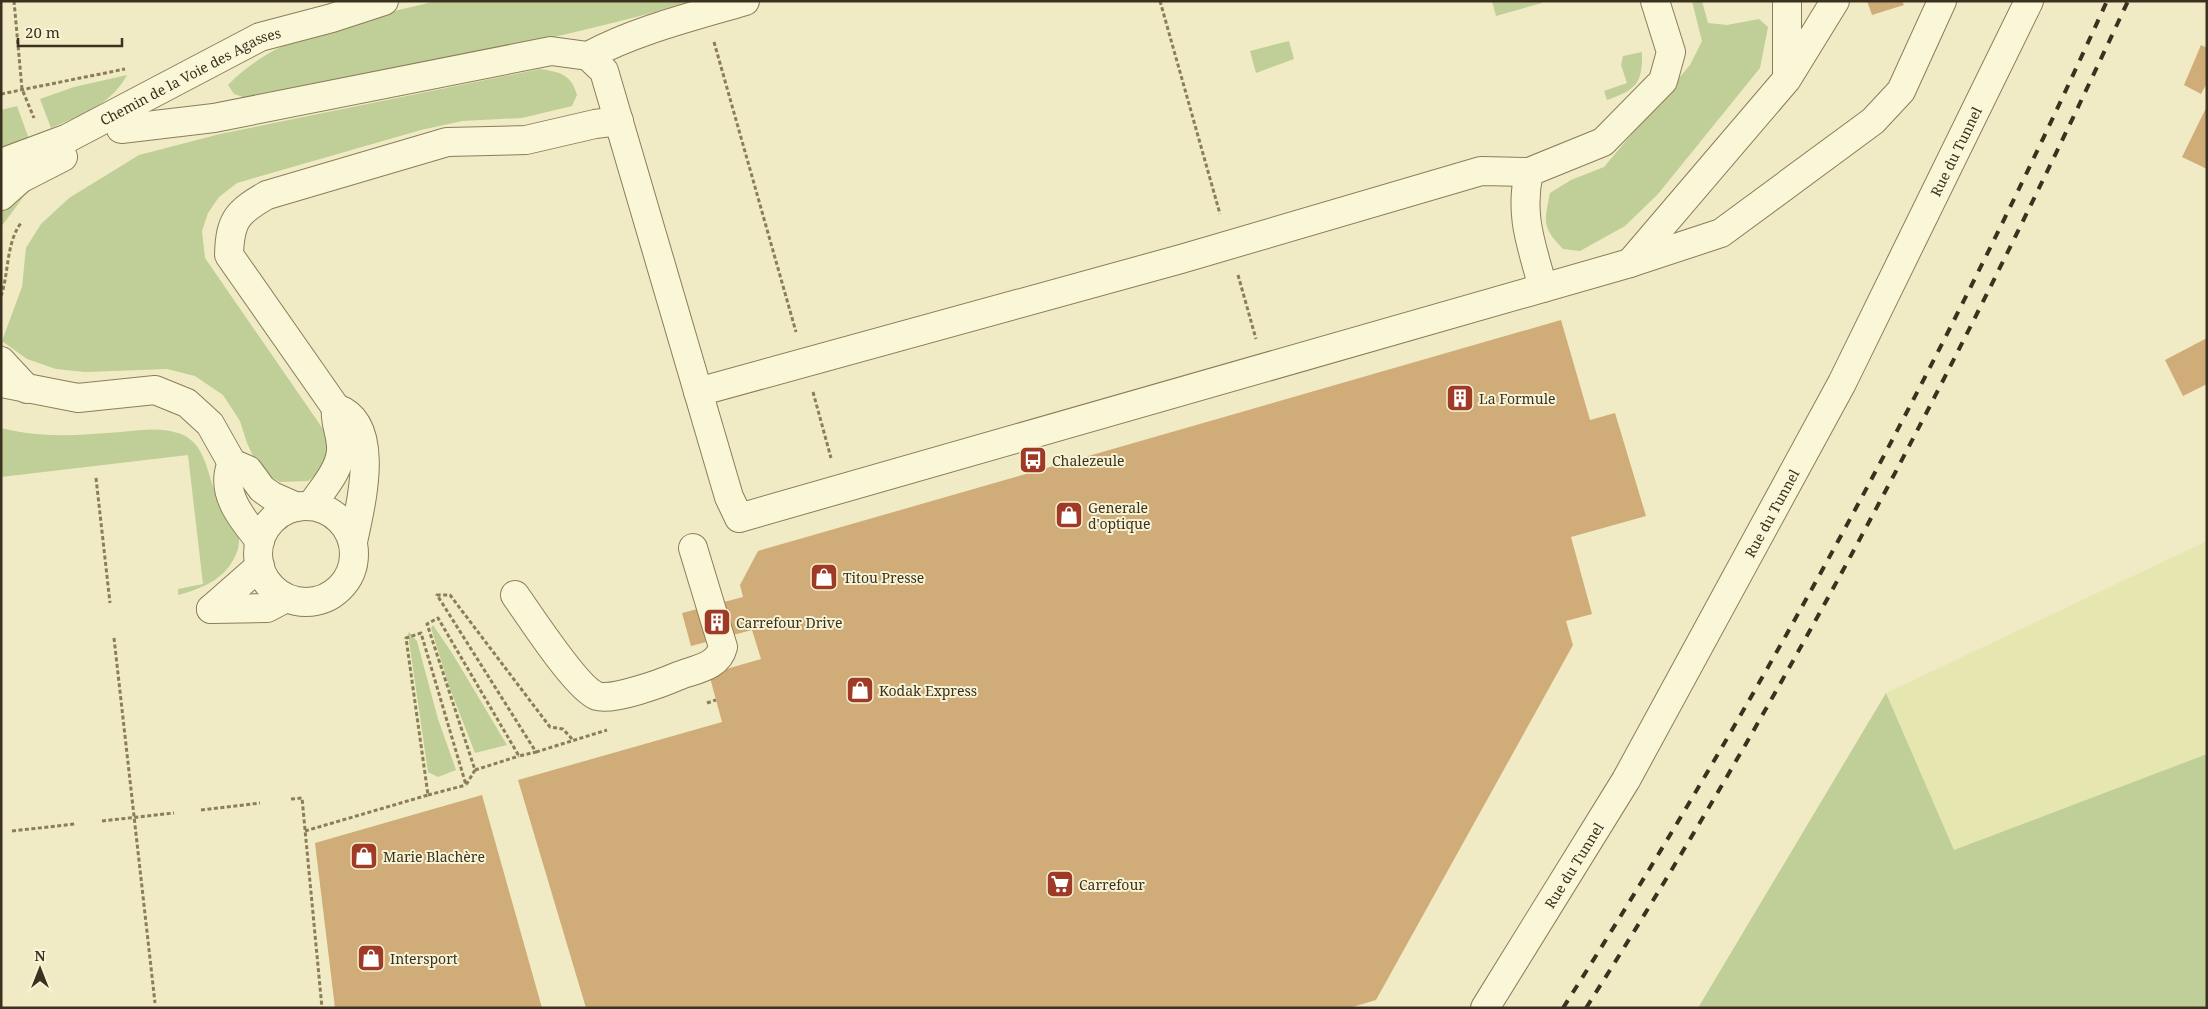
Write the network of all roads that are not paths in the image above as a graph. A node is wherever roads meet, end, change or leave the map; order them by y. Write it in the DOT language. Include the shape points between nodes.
graph roads {
  1 [pos="384,1"];
  2 [pos="745,1"];
  3 [pos="1655,1"];
  4 [pos="1787,1"];
  5 [pos="1835,1"];
  6 [pos="1942,1"];
  7 [pos="2029,1"];
  8 [pos="332,18"];
  9 [pos="588,56"];
  10 [pos="1787,79"];
  11 [pos="618,121"];
  12 [pos="121,129"];
  13 [pos="1,163"];
  14 [pos="1529,172"];
  15 [pos="1,196"];
  16 [pos="1630,263"];
  17 [pos="1543,288"];
  18 [pos="1,361"];
  19 [pos="1,382"];
  20 [pos="27,389"];
  21 [pos="698,392"];
  22 [pos="336,408"];
  23 [pos="232,463"];
  24 [pos="304,507"];
  25 [pos="353,542"];
  26 [pos="693,548"];
  27 [pos="260,554"];
  28 [pos="515,595"];
  29 [pos="286,598"];
  30 [pos="1485,1008"];
  1 -- 8 [label="street, Chemin de la Voie des Agasses"];
  2 -- 9 [label="street" via="618,40"];
  3 -- 14 [label="street" via="1670,52 1663,81 1603,142"];
  4 -- 10 [label="street"];
  5 -- 10 [label="street"];
  6 -- 16 [label="street" via="1901,91 1873,121 1721,233"];
  7 -- 30 [label="street, Rue du Tunnel" via="1842,383 1626,780"];
  8 -- 12 [label="street" via="264,48 157,112"];
  8 -- 13 [label="street, Chemin de la Voie des Agasses" via="260,37 68,138"];
  9 -- 11 [label="street" via="604,71"];
  9 -- 12 [label="street" via="551,51 214,118"];
  10 -- 16 [label="street"];
  11 -- 21 [label="street"];
  11 -- 22 [label="street" via="526,140 447,142 267,196 243,209 230,232 229,255"];
  12 -- 15 [label="street" via="20,179"];
  14 -- 17 [label="street" via="1524,213"];
  14 -- 21 [label="street" via="1481,171 1181,259"];
  16 -- 17 [label="street"];
  17 -- 21 [label="street" via="739,518 729,497"];
  18 -- 20 [label="street"];
  19 -- 20 [label="street"];
  20 -- 23 [label="street" via="78,398 155,390 187,403 205,419"];
  22 -- 24 [label="street" via="335,423 341,450 338,464"];
  22 -- 25 [label="street" via="353,418 363,440 363,492"];
  23 -- 24 [label="street" via="248,470 262,489 272,496"];
  23 -- 27 [label="street" via="227,472 228,490"];
  24 -- 25 [label="street" via="324,510 336,516 347,528"];
  24 -- 27 [label="street" via="283,512 272,520"];
  25 -- 29 [label="street" via="355,558 351,573 337,590 317,601 301,602"];
  26 -- 28 [label="street" via="724,647 721,657 712,664 668,680 608,697 597,696 579,682"];
  27 -- 29 [label="street" via="264,578"];
  27 -- 29 [label="street" via="212,609 267,608"];
}
